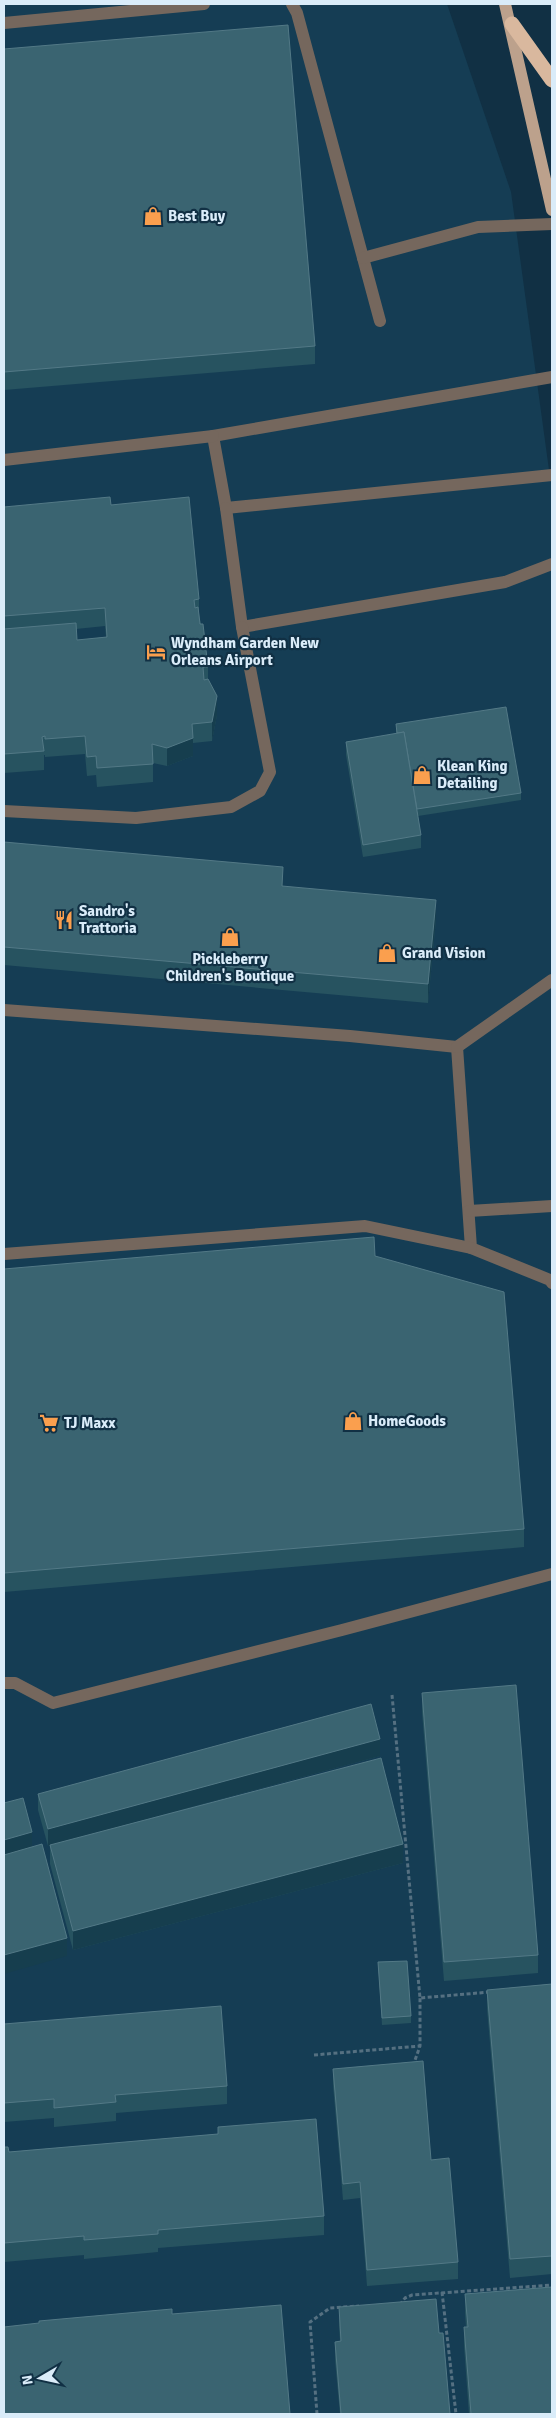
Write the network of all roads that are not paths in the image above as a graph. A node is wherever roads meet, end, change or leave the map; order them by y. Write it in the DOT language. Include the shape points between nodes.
graph roads {
  1 [pos="204,4"];
  2 [pos="292,4"];
  3 [pos="505,4"];
  4 [pos="4,23"];
  5 [pos="512,24"];
  6 [pos="552,80"];
  7 [pos="552,210"];
  8 [pos="552,224"];
  9 [pos="363,258"];
  10 [pos="380,321"];
  11 [pos="552,377"];
  12 [pos="213,436"];
  13 [pos="4,460"];
  14 [pos="552,475"];
  15 [pos="226,508"];
  16 [pos="552,564"];
  17 [pos="242,627"];
  18 [pos="4,811"];
  19 [pos="552,980"];
  20 [pos="4,1010"];
  21 [pos="457,1047"];
  22 [pos="552,1206"];
  23 [pos="469,1211"];
  24 [pos="471,1248"];
  25 [pos="4,1254"];
  26 [pos="552,1283"];
  27 [pos="552,1574"];
  28 [pos="4,1683"];
  1 -- 4 [label="lane"];
  2 -- 9 [label="lane"];
  3 -- 5 [label="main road"];
  5 -- 6 [label="highway"];
  5 -- 7 [label="main road"];
  8 -- 9 [label="lane" via="478,227"];
  9 -- 10 [label="lane"];
  11 -- 12 [label="lane"];
  12 -- 13 [label="lane"];
  12 -- 15 [label="lane"];
  14 -- 15 [label="lane"];
  15 -- 17 [label="lane"];
  16 -- 17 [label="lane" via="505,582"];
  17 -- 18 [label="lane" via="270,772 260,791 231,808 136,818"];
  19 -- 21 [label="lane"];
  20 -- 21 [label="lane"];
  21 -- 23 [label="lane"];
  22 -- 23 [label="lane"];
  23 -- 24 [label="lane"];
  24 -- 25 [label="lane" via="365,1226"];
  24 -- 26 [label="lane"];
  27 -- 28 [label="lane" via="53,1703 15,1683"];
}
